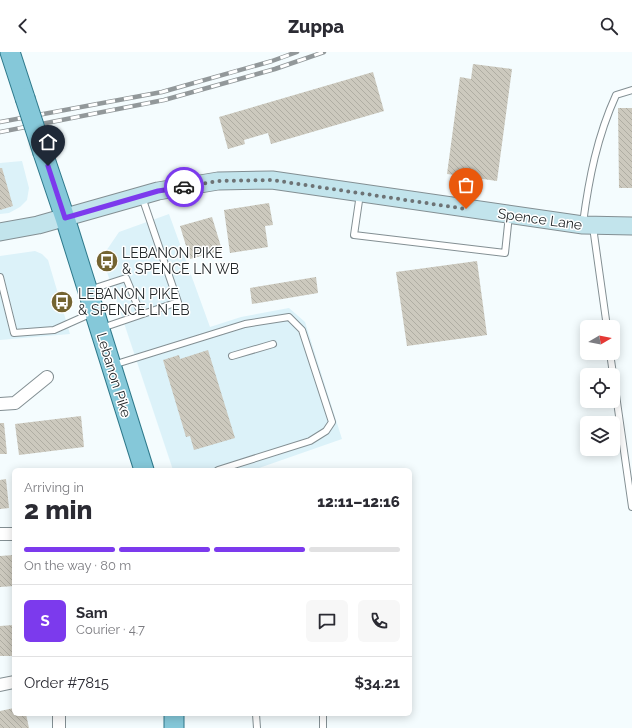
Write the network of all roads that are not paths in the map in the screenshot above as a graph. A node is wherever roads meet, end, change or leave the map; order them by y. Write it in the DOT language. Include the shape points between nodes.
graph roads {
  1 [pos="10,52"];
  2 [pos="632,90"];
  3 [pos="360,193"];
  4 [pos="141,196"];
  5 [pos="509,215"];
  6 [pos="65,218"];
  7 [pos="588,225"];
  8 [pos="632,226"];
  9 [pos="0,232"];
  10 [pos="0,277"];
  11 [pos="88,290"];
  12 [pos="140,314"];
  13 [pos="97,320"];
  14 [pos="606,320"];
  15 [pos="273,344"];
  16 [pos="232,356"];
  17 [pos="611,360"];
  18 [pos="111,366"];
  19 [pos="47,377"];
  20 [pos="0,404"];
  21 [pos="143,468"];
  22 [pos="224,468"];
  23 [pos="632,507"];
  24 [pos="0,534"];
  25 [pos="12,534"];
  26 [pos="12,682"];
  27 [pos="0,685"];
  28 [pos="59,716"];
  29 [pos="174,716"];
  30 [pos="256,716"];
  31 [pos="323,716"];
  32 [pos="59,728"];
  33 [pos="174,728"];
  34 [pos="257,728"];
  35 [pos="323,728"];
  1 -- 6 [label="main road, Lebanon Pike, bridge"];
  2 -- 7 [label="lane" via="616,95 605,118 595,152 586,200"];
  3 -- 4 [label="main road, Spence Lane" via="272,180 218,181"];
  3 -- 5 [label="main road, Spence Lane"];
  3 -- 5 [label="lane" via="354,235 504,253"];
  4 -- 6 [label="main road, Spence Lane"];
  4 -- 12 [label="lane" via="178,302"];
  5 -- 7 [label="main road, Spence Lane"];
  6 -- 9 [label="main road, Spence Lane"];
  6 -- 11 [label="main road, Lebanon Pike"];
  7 -- 8 [label="main road, Spence Lane"];
  7 -- 14 [label="lane"];
  10 -- 13 [label="lane" via="14,332 54,330"];
  11 -- 12 [label="lane" via="126,278"];
  11 -- 13 [label="main road, Lebanon Pike"];
  12 -- 13 [label="lane"];
  13 -- 18 [label="main road, Lebanon Pike"];
  15 -- 16 [label="lane"];
  17 -- 23 [label="lane"];
  18 -- 21 [label="main road, Lebanon Pike"];
  18 -- 22 [label="lane" via="245,324 289,317 302,330 332,422 326,431 310,441"];
  19 -- 20 [label="street" via="15,403"];
  24 -- 25 [label="street"];
  26 -- 27 [label="street"];
  28 -- 32 [label="street"];
  29 -- 33 [label="main road"];
  30 -- 34 [label="lane"];
  31 -- 35 [label="lane"];
}
